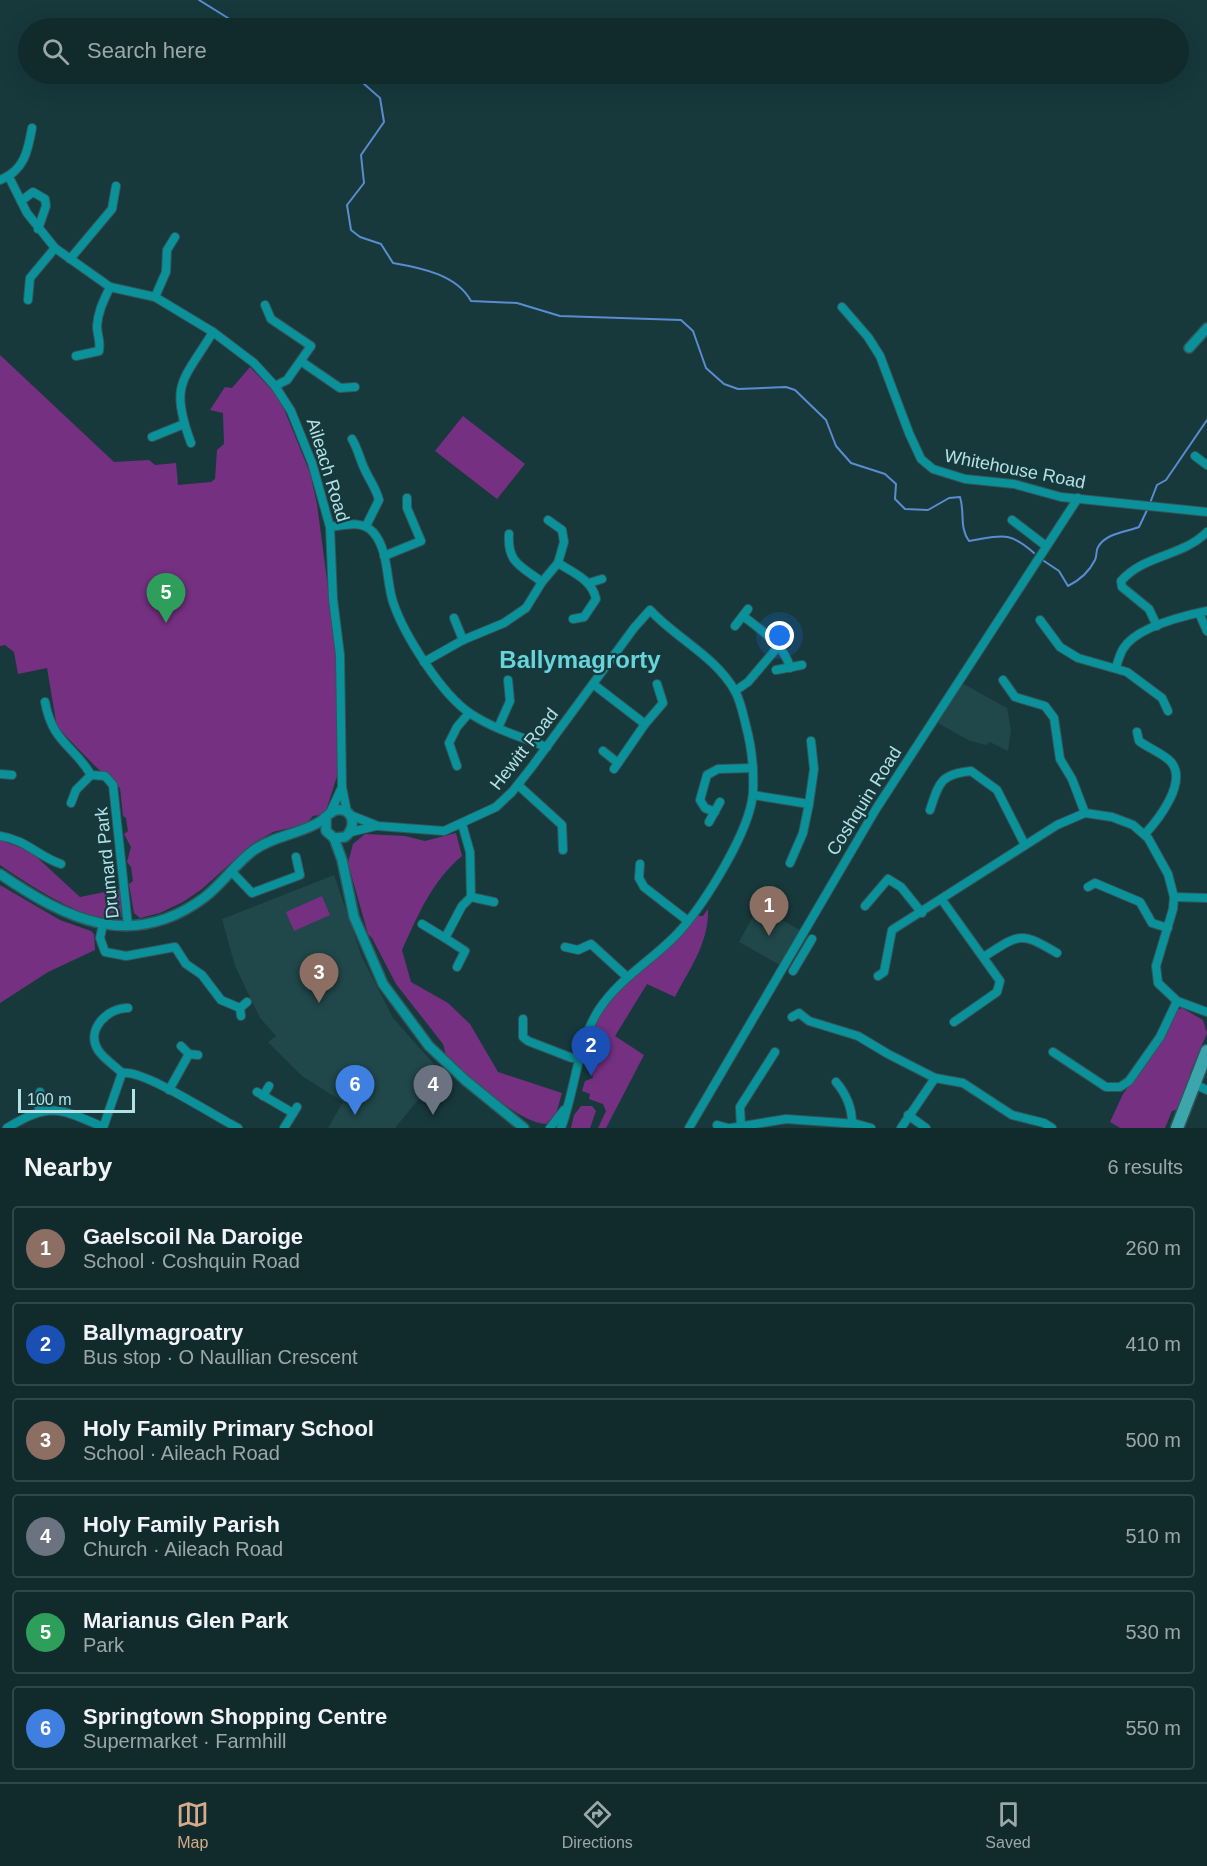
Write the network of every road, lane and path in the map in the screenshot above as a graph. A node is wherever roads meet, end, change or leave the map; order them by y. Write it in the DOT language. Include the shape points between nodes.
graph roads {
  1 [pos="32,128"];
  2 [pos="9,177"];
  3 [pos="0,180"];
  4 [pos="116,186"];
  5 [pos="21,201"];
  6 [pos="38,229"];
  7 [pos="175,237"];
  8 [pos="54,248"];
  9 [pos="70,260"];
  10 [pos="110,287"];
  11 [pos="154,297"];
  12 [pos="28,300"];
  13 [pos="266,304"];
  14 [pos="842,307"];
  15 [pos="1207,328"];
  16 [pos="213,332"];
  17 [pos="1189,348"];
  18 [pos="76,356"];
  19 [pos="302,362"];
  20 [pos="275,386"];
  21 [pos="355,387"];
  22 [pos="184,424"];
  23 [pos="152,437"];
  24 [pos="352,439"];
  25 [pos="191,443"];
  26 [pos="1195,456"];
  27 [pos="1207,465"];
  28 [pos="407,498"];
  29 [pos="1078,498"];
  30 [pos="1207,512"];
  31 [pos="548,520"];
  32 [pos="1012,520"];
  33 [pos="366,526"];
  34 [pos="330,527"];
  35 [pos="1207,532"];
  36 [pos="509,534"];
  37 [pos="1046,546"];
  38 [pos="384,556"];
  39 [pos="558,563"];
  40 [pos="602,579"];
  41 [pos="542,582"];
  42 [pos="589,583"];
  43 [pos="1203,612"];
  44 [pos="454,618"];
  45 [pos="573,619"];
  46 [pos="1040,620"];
  47 [pos="735,626"];
  48 [pos="1157,626"];
  49 [pos="1207,631"];
  50 [pos="463,640"];
  51 [pos="777,648"];
  52 [pos="424,662"];
  53 [pos="802,665"];
  54 [pos="1116,667"];
  55 [pos="789,668"];
  56 [pos="776,670"];
  57 [pos="508,680"];
  58 [pos="1003,680"];
  59 [pos="593,684"];
  60 [pos="657,684"];
  61 [pos="735,691"];
  62 [pos="45,702"];
  63 [pos="1168,711"];
  64 [pos="469,713"];
  65 [pos="645,724"];
  66 [pos="498,728"];
  67 [pos="1137,732"];
  68 [pos="811,741"];
  69 [pos="547,747"];
  70 [pos="603,751"];
  71 [pos="457,766"];
  72 [pos="753,768"];
  73 [pos="0,774"];
  74 [pos="12,775"];
  75 [pos="92,776"];
  76 [pos="518,784"];
  77 [pos="342,787"];
  78 [pos="753,795"];
  79 [pos="71,802"];
  80 [pos="720,802"];
  81 [pos="809,804"];
  82 [pos="930,810"];
  83 [pos="715,812"];
  84 [pos="1085,813"];
  85 [pos="348,814"];
  86 [pos="328,815"];
  87 [pos="709,822"];
  88 [pos="462,824"];
  89 [pos="378,826"];
  90 [pos="304,829"];
  91 [pos="349,834"];
  92 [pos="1145,834"];
  93 [pos="0,836"];
  94 [pos="331,836"];
  95 [pos="1025,846"];
  96 [pos="563,850"];
  97 [pos="296,857"];
  98 [pos="342,860"];
  99 [pos="790,863"];
  100 [pos="61,864"];
  101 [pos="640,864"];
  102 [pos="231,871"];
  103 [pos="0,874"];
  104 [pos="1088,887"];
  105 [pos="471,897"];
  106 [pos="1174,897"];
  107 [pos="1207,898"];
  108 [pos="942,900"];
  109 [pos="494,902"];
  110 [pos="864,906"];
  111 [pos="921,913"];
  112 [pos="688,921"];
  113 [pos="103,924"];
  114 [pos="422,924"];
  115 [pos="128,926"];
  116 [pos="1168,928"];
  117 [pos="445,938"];
  118 [pos="813,939"];
  119 [pos="565,947"];
  120 [pos="792,953"];
  121 [pos="1057,953"];
  122 [pos="985,956"];
  123 [pos="801,958"];
  124 [pos="457,967"];
  125 [pos="793,971"];
  126 [pos="626,976"];
  127 [pos="878,976"];
  128 [pos="1177,1001"];
  129 [pos="247,1002"];
  130 [pos="122,1004"];
  131 [pos="1207,1012"];
  132 [pos="792,1017"];
  133 [pos="523,1019"];
  134 [pos="954,1022"];
  135 [pos="181,1046"];
  136 [pos="1207,1051"];
  137 [pos="775,1052"];
  138 [pos="1053,1052"];
  139 [pos="581,1057"];
  140 [pos="122,1073"];
  141 [pos="935,1078"];
  142 [pos="836,1082"];
  143 [pos="1194,1084"];
  144 [pos="269,1086"];
  145 [pos="170,1090"];
  146 [pos="1207,1090"];
  147 [pos="40,1092"];
  148 [pos="567,1107"];
  149 [pos="39,1110"];
  150 [pos="908,1115"];
  151 [pos="806,1124"];
  152 [pos="852,1124"];
  153 [pos="717,1125"];
  154 [pos="103,1127"];
  155 [pos="525,1127"];
  156 [pos="746,1127"];
  157 [pos="8,1128"];
  158 [pos="238,1128"];
  159 [pos="285,1128"];
  160 [pos="550,1128"];
  161 [pos="561,1128"];
  162 [pos="689,1128"];
  163 [pos="729,1128"];
  164 [pos="872,1128"];
  165 [pos="901,1128"];
  166 [pos="926,1128"];
  167 [pos="1052,1128"];
  168 [pos="1177,1128"];
  1 -- 2 [label="street" via="27,158"];
  2 -- 3 [label="street"];
  2 -- 5 [label="street, Aileach Road"];
  4 -- 9 [label="street" via="111,209"];
  5 -- 6 [label="street, Aileach Road"];
  5 -- 6 [label="street" via="33,192 45,199"];
  6 -- 8 [label="street, Aileach Road"];
  7 -- 11 [label="street" via="167,250 166,272"];
  8 -- 9 [label="street, Aileach Road"];
  8 -- 12 [label="street" via="30,278"];
  9 -- 10 [label="street, Aileach Road"];
  10 -- 11 [label="street, Aileach Road"];
  10 -- 18 [label="street" via="99,310 99,351"];
  11 -- 16 [label="street, Aileach Road"];
  13 -- 19 [label="street" via="271,319 311,346"];
  14 -- 29 [label="street, Whitehouse Road" via="880,356 909,434 921,459 933,469 965,479 1014,484"];
  15 -- 17 [label="street"];
  16 -- 20 [label="street, Aileach Road" via="254,363"];
  16 -- 22 [label="street" via="180,385 178,400"];
  19 -- 20 [label="street" via="287,380"];
  19 -- 21 [label="street" via="340,388"];
  20 -- 34 [label="street, Aileach Road" via="302,435"];
  22 -- 23 [label="street"];
  22 -- 25 [label="street"];
  24 -- 33 [label="street" via="379,501"];
  26 -- 27 [label="street"];
  28 -- 38 [label="street" via="407,508 421,540"];
  29 -- 30 [label="street, Whitehouse Road"];
  29 -- 37 [label="street, Coshquin Road"];
  31 -- 39 [label="street" via="562,530 564,542"];
  32 -- 37 [label="street"];
  33 -- 34 [label="street"];
  33 -- 38 [label="street"];
  34 -- 77 [label="street, Aileach Road" via="340,655"];
  35 -- 48 [label="street" via="1189,548 1138,565 1121,581 1122,587 1149,609"];
  36 -- 41 [label="street" via="508,549 515,562"];
  37 -- 120 [label="street, Coshquin Road" via="876,809"];
  38 -- 52 [label="street" via="393,603"];
  39 -- 41 [label="street"];
  39 -- 42 [label="street"];
  40 -- 42 [label="street"];
  41 -- 50 [label="street" via="526,608 504,623"];
  42 -- 45 [label="street" via="596,599 585,616"];
  43 -- 48 [label="street"];
  43 -- 49 [label="street"];
  44 -- 50 [label="street"];
  46 -- 54 [label="street" via="1060,647 1078,658"];
  47 -- 51 [label="street" via="746,613"];
  48 -- 54 [label="street" via="1123,648"];
  50 -- 52 [label="street"];
  51 -- 55 [label="street" via="788,659"];
  51 -- 61 [label="street" via="748,682"];
  52 -- 64 [label="street"];
  53 -- 55 [label="street"];
  54 -- 63 [label="street" via="1162,698"];
  55 -- 56 [label="street"];
  57 -- 66 [label="street" via="510,701"];
  58 -- 84 [label="street" via="1015,697 1045,706 1054,718 1060,759"];
  59 -- 61 [label="street, Hewitt Road" via="650,610 716,666"];
  59 -- 65 [label="street"];
  59 -- 69 [label="street, Hewitt Road"];
  60 -- 65 [label="street" via="663,703"];
  61 -- 72 [label="street" via="751,742"];
  62 -- 75 [label="street" via="55,732 66,748 83,760"];
  64 -- 66 [label="street"];
  64 -- 71 [label="street" via="449,743"];
  65 -- 70 [label="street" via="616,766"];
  66 -- 69 [label="street"];
  67 -- 92 [label="street" via="1139,741 1171,762 1176,775 1170,800"];
  68 -- 81 [label="street" via="814,769"];
  69 -- 76 [label="street, Hewitt Road"];
  72 -- 78 [label="street"];
  72 -- 83 [label="street" via="718,769 707,775 700,800 705,808"];
  73 -- 74 [label="street"];
  75 -- 79 [label="street, Drumard Park" via="76,790"];
  75 -- 115 [label="street, Drumard Park" via="105,776 112,784"];
  76 -- 88 [label="street, Hewitt Road" via="496,807"];
  76 -- 96 [label="street" via="562,825"];
  77 -- 85 [label="street, Aileach Road"];
  77 -- 86 [label="street, Aileach Road"];
  78 -- 81 [label="street"];
  78 -- 112 [label="street" via="727,862"];
  80 -- 83 [label="street"];
  81 -- 99 [label="street" via="803,833"];
  82 -- 95 [label="street" via="939,783 952,772 970,771 997,790"];
  83 -- 87 [label="street"];
  84 -- 92 [label="street" via="1123,820"];
  84 -- 95 [label="street"];
  85 -- 86 [label="street" via="338,810"];
  85 -- 89 [label="street, Hewitt Road"];
  85 -- 91 [label="street" via="353,823"];
  86 -- 90 [label="street"];
  86 -- 94 [label="street" via="325,826"];
  88 -- 89 [label="street, Hewitt Road" via="444,831"];
  88 -- 105 [label="street" via="470,852"];
  89 -- 91 [label="street, Hewitt Road"];
  90 -- 94 [label="street"];
  90 -- 102 [label="street" via="281,835 255,849"];
  91 -- 94 [label="street"];
  91 -- 98 [label="street"];
  92 -- 106 [label="street" via="1163,863"];
  93 -- 100 [label="street" via="28,844 46,859"];
  94 -- 98 [label="street"];
  95 -- 108 [label="street"];
  97 -- 102 [label="street" via="300,875 252,893"];
  98 -- 155 [label="street" via="354,917 383,984 429,1046"];
  101 -- 112 [label="street" via="639,878 644,887"];
  102 -- 115 [label="street" via="187,910 162,921"];
  103 -- 113 [label="street" via="70,916"];
  104 -- 116 [label="street" via="1095,883 1140,902 1152,923"];
  105 -- 109 [label="street"];
  105 -- 117 [label="street"];
  106 -- 107 [label="street"];
  106 -- 116 [label="street"];
  108 -- 111 [label="street"];
  108 -- 122 [label="street"];
  110 -- 111 [label="street" via="888,879 902,887"];
  111 -- 127 [label="street" via="892,930 884,972"];
  112 -- 126 [label="street" via="669,942"];
  113 -- 115 [label="street"];
  113 -- 129 [label="street" via="100,938 105,952 126,956 175,946 186,964 202,975 221,1000 241,1012"];
  114 -- 117 [label="street"];
  116 -- 128 [label="street" via="1155,966 1158,983"];
  117 -- 124 [label="street" via="465,951"];
  118 -- 123 [label="street"];
  119 -- 126 [label="street" via="578,950 591,944"];
  120 -- 123 [label="street"];
  120 -- 162 [label="street, Coshquin Road"];
  121 -- 122 [label="street" via="1030,937 1016,937"];
  122 -- 134 [label="street" via="1000,981 997,992"];
  123 -- 125 [label="street"];
  126 -- 139 [label="street" via="597,1012"];
  128 -- 131 [label="street"];
  128 -- 138 [label="street" via="1160,1038 1129,1081 1120,1086 1106,1088"];
  130 -- 140 [label="street" via="100,1021 94,1038 98,1049"];
  132 -- 141 [label="street" via="799,1013 809,1021 858,1036"];
  133 -- 139 [label="street" via="523,1036 528,1041 572,1058"];
  135 -- 145 [label="street" via="194,1054"];
  136 -- 143 [label="highway"];
  137 -- 156 [label="street" via="740,1107"];
  139 -- 148 [label="street"];
  140 -- 145 [label="street" via="130,1072"];
  140 -- 154 [label="street"];
  141 -- 150 [label="street"];
  141 -- 167 [label="street" via="963,1083 1012,1114"];
  142 -- 152 [label="street" via="852,1111"];
  143 -- 146 [label="street"];
  143 -- 168 [label="highway"];
  144 -- 159 [label="street" via="260,1094 295,1110"];
  145 -- 158 [label="street"];
  147 -- 149 [label="street"];
  148 -- 160 [label="street"];
  148 -- 161 [label="street"];
  149 -- 154 [label="street" via="72,1114"];
  149 -- 157 [label="street"];
  150 -- 165 [label="street"];
  150 -- 166 [label="street"];
  151 -- 152 [label="street"];
  151 -- 156 [label="street" via="786,1119"];
  152 -- 164 [label="street"];
  153 -- 163 [label="street"];
  156 -- 163 [label="street"];
}
